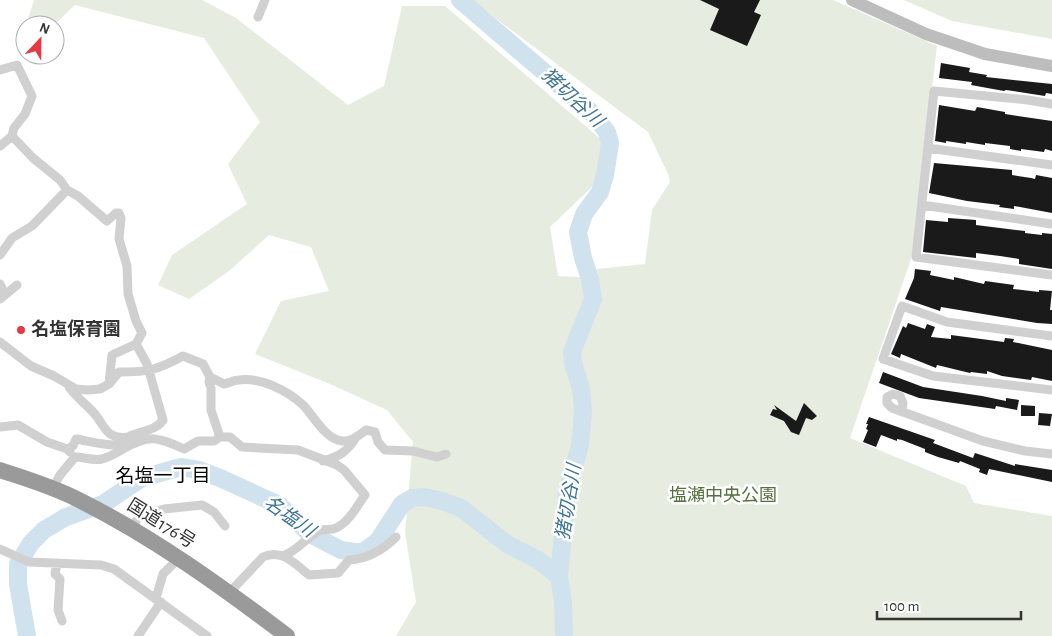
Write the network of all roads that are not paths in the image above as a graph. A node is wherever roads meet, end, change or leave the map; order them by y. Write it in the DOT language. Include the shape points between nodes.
graph roads {
  1 [pos="265,0"];
  2 [pos="852,0"];
  3 [pos="258,17"];
  4 [pos="1052,66"];
  5 [pos="0,70"];
  6 [pos="1052,104"];
  7 [pos="12,136"];
  8 [pos="0,146"];
  9 [pos="928,148"];
  10 [pos="1052,165"];
  11 [pos="67,190"];
  12 [pos="922,205"];
  13 [pos="1052,224"];
  14 [pos="0,255"];
  15 [pos="1052,275"];
  16 [pos="0,284"];
  17 [pos="17,285"];
  18 [pos="0,294"];
  19 [pos="0,299"];
  20 [pos="1052,336"];
  21 [pos="0,342"];
  22 [pos="136,344"];
  23 [pos="148,372"];
  24 [pos="210,377"];
  25 [pos="66,383"];
  26 [pos="109,384"];
  27 [pos="1052,390"];
  28 [pos="902,412"];
  29 [pos="0,426"];
  30 [pos="129,436"];
  31 [pos="220,437"];
  32 [pos="355,438"];
  33 [pos="67,449"];
  34 [pos="446,454"];
  35 [pos="1052,454"];
  36 [pos="75,458"];
  37 [pos="323,461"];
  38 [pos="0,470"];
  39 [pos="53,488"];
  40 [pos="224,526"];
  41 [pos="131,528"];
  42 [pos="396,537"];
  43 [pos="1,553"];
  44 [pos="285,555"];
  45 [pos="179,558"];
  46 [pos="56,563"];
  47 [pos="229,593"];
  48 [pos="158,600"];
  49 [pos="62,621"];
  50 [pos="138,636"];
  51 [pos="207,636"];
  52 [pos="287,636"];
  1 -- 3 [label="street"];
  2 -- 4 [label="street" via="926,34 985,54"];
  5 -- 7 [label="street" via="17,65 32,96"];
  6 -- 9 [label="street" via="934,91"];
  7 -- 8 [label="street"];
  7 -- 11 [label="street"];
  9 -- 10 [label="street"];
  9 -- 12 [label="street"];
  11 -- 14 [label="street" via="32,226 12,238"];
  11 -- 22 [label="street" via="106,221 119,213 119,239 127,266 128,294 142,333"];
  12 -- 13 [label="street"];
  12 -- 15 [label="street" via="916,257"];
  16 -- 18 [label="street"];
  17 -- 19 [label="street"];
  20 -- 27 [label="street" via="947,322 902,306 883,359 934,376"];
  21 -- 25 [label="street" via="31,366"];
  22 -- 23 [label="street"];
  22 -- 26 [label="street" via="112,355"];
  23 -- 24 [label="street" via="183,356 203,364"];
  23 -- 26 [label="street" via="119,372"];
  23 -- 30 [label="street" via="163,420 147,431"];
  24 -- 31 [label="street" via="210,410"];
  24 -- 32 [label="street" via="224,384 255,380 281,390 302,404 328,434 342,441"];
  25 -- 26 [label="street" via="76,389 88,390"];
  25 -- 30 [label="street" via="95,414 105,431 121,438"];
  28 -- 35 [label="street" via="983,441"];
  29 -- 33 [label="street" via="18,425 47,442"];
  30 -- 33 [label="street" via="118,445 76,438 73,446"];
  31 -- 36 [label="street" via="214,442 198,441 188,449 156,438 138,441 99,460"];
  31 -- 37 [label="street" via="230,438 242,447 298,450"];
  32 -- 34 [label="street" via="366,430 375,432 385,450 413,451 437,457"];
  32 -- 37 [label="street" via="337,457"];
  33 -- 36 [label="street"];
  36 -- 39 [label="street"];
  37 -- 44 [label="street" via="344,470 365,495 338,527 320,530"];
  38 -- 39 [label="highway, 国道176号"];
  39 -- 41 [label="highway, 国道176号"];
  40 -- 41 [label="street" via="214,512 202,505 164,509 139,517"];
  41 -- 45 [label="highway, 国道176号"];
  42 -- 44 [label="street" via="368,556 349,560 338,573 309,575"];
  43 -- 46 [label="street" via="29,562"];
  44 -- 47 [label="street" via="263,557"];
  45 -- 47 [label="highway, 国道176号"];
  45 -- 48 [label="street" via="163,574"];
  46 -- 48 [label="street" via="101,565 114,569"];
  46 -- 49 [label="street" via="55,574 60,579 58,610"];
  47 -- 52 [label="highway, 国道176号"];
  48 -- 50 [label="street"];
  48 -- 51 [label="street"];
}
